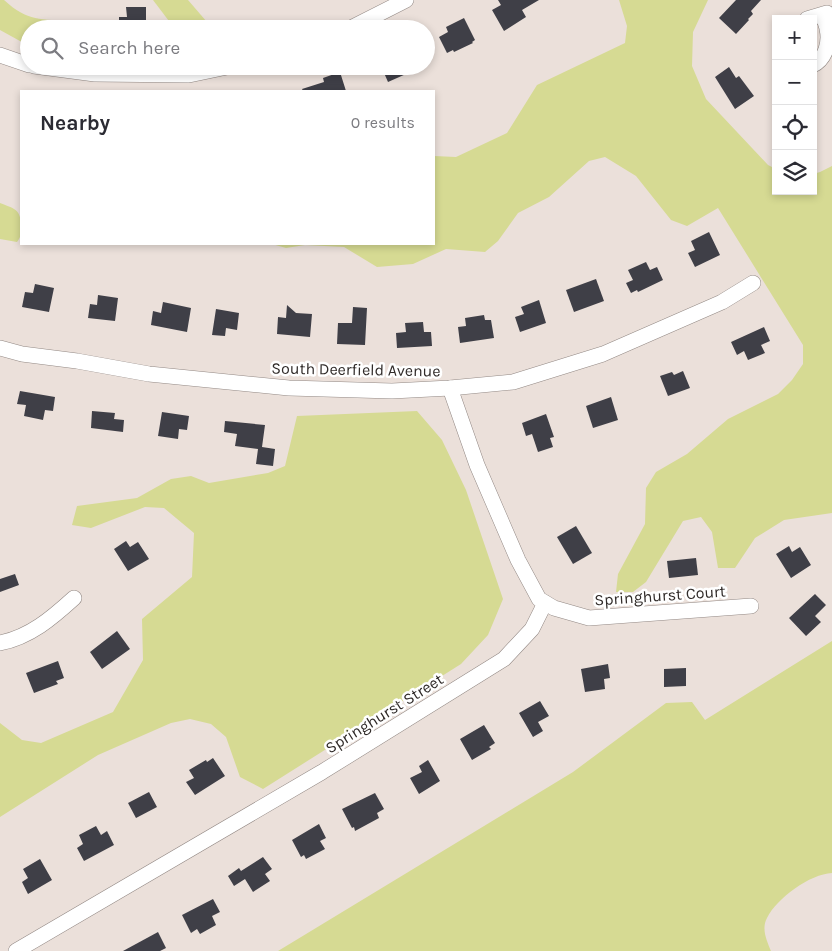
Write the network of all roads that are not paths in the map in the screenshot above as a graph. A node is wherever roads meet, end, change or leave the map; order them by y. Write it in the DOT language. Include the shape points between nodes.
graph roads {
  1 [pos="406,0"];
  2 [pos="830,10"];
  3 [pos="817,15"];
  4 [pos="367,20"];
  5 [pos="0,55"];
  6 [pos="20,62"];
  7 [pos="817,63"];
  8 [pos="142,75"];
  9 [pos="189,75"];
  10 [pos="753,283"];
  11 [pos="0,348"];
  12 [pos="450,388"];
  13 [pos="74,598"];
  14 [pos="545,603"];
  15 [pos="751,606"];
  16 [pos="0,643"];
  17 [pos="16,951"];
  1 -- 4 [label="street"];
  2 -- 3 [label="street"];
  2 -- 7 [label="street" via="825,20 828,44"];
  5 -- 6 [label="street"];
  8 -- 9 [label="street"];
  10 -- 12 [label="street, South Deerfield Avenue" via="722,302 603,354 512,382"];
  11 -- 12 [label="street, South Deerfield Avenue" via="149,374 289,388 392,391"];
  12 -- 14 [label="street" via="477,465 518,560 539,599"];
  13 -- 16 [label="street" via="32,631"];
  14 -- 15 [label="street, Springhurst Court" via="589,618"];
  14 -- 17 [label="street, Springhurst Street" via="532,629 504,659 322,772"];
}
